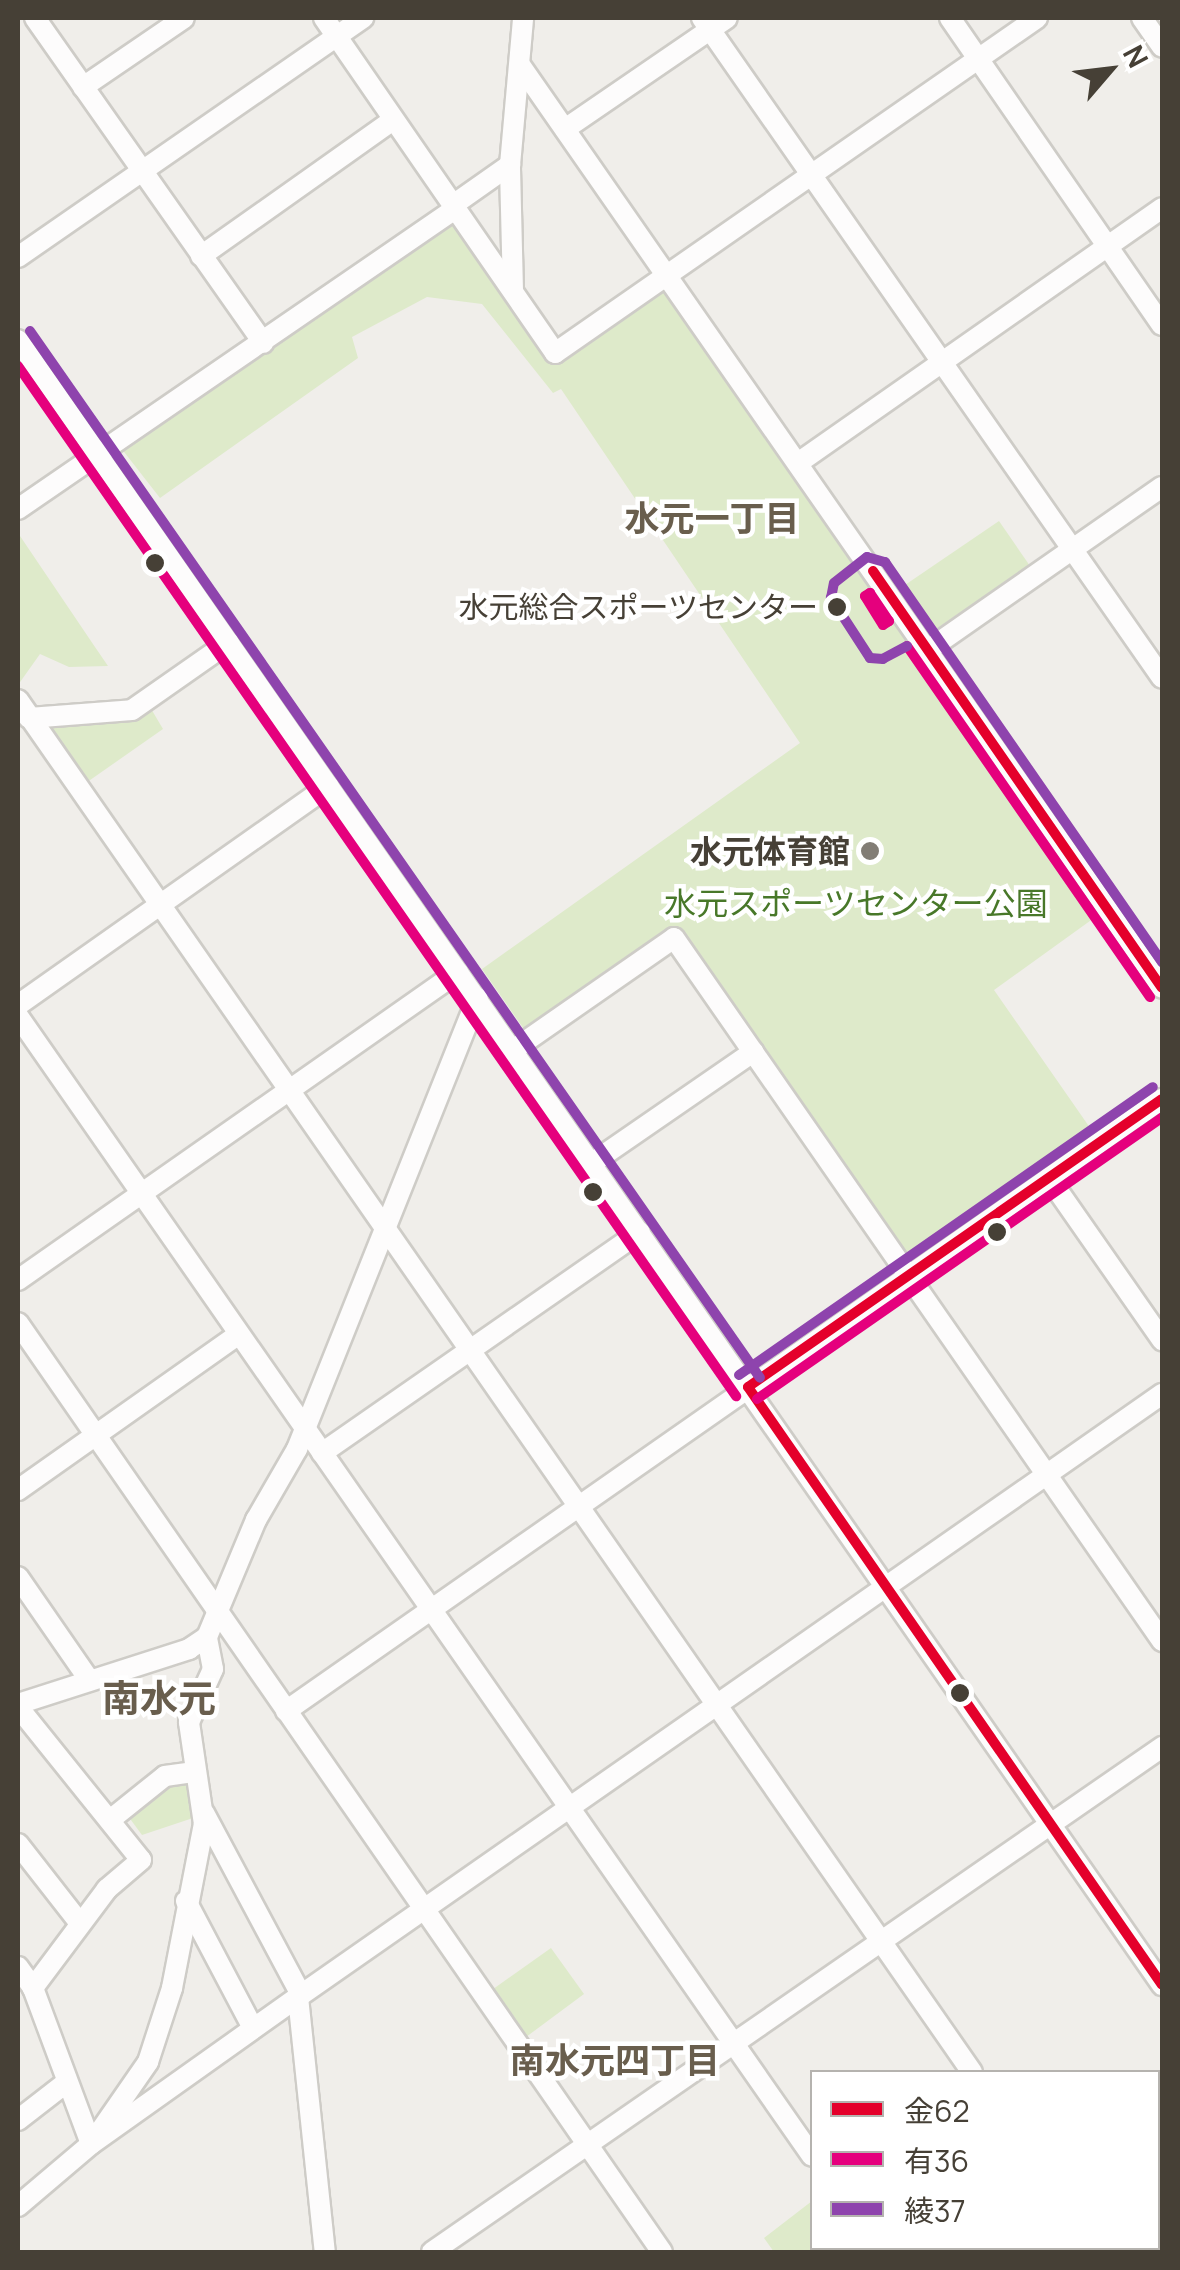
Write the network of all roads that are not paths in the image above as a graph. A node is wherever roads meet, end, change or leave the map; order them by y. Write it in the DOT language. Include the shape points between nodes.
graph roads {
  1 [pos="35,18"];
  2 [pos="184,18"];
  3 [pos="324,18"];
  4 [pos="363,18"];
  5 [pos="524,18"];
  6 [pos="950,18"];
  7 [pos="1038,18"];
  8 [pos="1142,18"];
  9 [pos="713,22"];
  10 [pos="336,36"];
  11 [pos="1162,48"];
  12 [pos="979,58"];
  13 [pos="520,65"];
  14 [pos="84,87"];
  15 [pos="393,120"];
  16 [pos="565,129"];
  17 [pos="510,165"];
  18 [pos="141,171"];
  19 [pos="811,174"];
  20 [pos="454,207"];
  21 [pos="1162,208"];
  22 [pos="1108,246"];
  23 [pos="201,256"];
  24 [pos="18,257"];
  25 [pos="667,276"];
  26 [pos="513,291"];
  27 [pos="1162,325"];
  28 [pos="18,340"];
  29 [pos="263,343"];
  30 [pos="942,362"];
  31 [pos="100,458"];
  32 [pos="798,463"];
  33 [pos="1161,490"];
  34 [pos="18,509"];
  35 [pos="1072,548"];
  36 [pos="229,642"];
  37 [pos="928,650"];
  38 [pos="1162,678"];
  39 [pos="24,717"];
  40 [pos="329,786"];
  41 [pos="161,904"];
  42 [pos="458,972"];
  43 [pos="1162,988"];
  44 [pos="477,998"];
  45 [pos="18,1006"];
  46 [pos="18,1016"];
  47 [pos="512,1050"];
  48 [pos="753,1052"];
  49 [pos="288,1091"];
  50 [pos="1162,1098"];
  51 [pos="592,1163"];
  52 [pos="1050,1178"];
  53 [pos="142,1194"];
  54 [pos="383,1224"];
  55 [pos="640,1232"];
  56 [pos="909,1275"];
  57 [pos="18,1280"];
  58 [pos="18,1323"];
  59 [pos="238,1335"];
  60 [pos="1162,1340"];
  61 [pos="470,1350"];
  62 [pos="748,1387"];
  63 [pos="1162,1394"];
  64 [pos="305,1427"];
  65 [pos="96,1436"];
  66 [pos="322,1453"];
  67 [pos="1048,1474"];
  68 [pos="18,1490"];
  69 [pos="579,1508"];
  70 [pos="18,1577"];
  71 [pos="886,1587"];
  72 [pos="216,1610"];
  73 [pos="431,1611"];
  74 [pos="207,1637"];
  75 [pos="1162,1641"];
  76 [pos="90,1681"];
  77 [pos="717,1705"];
  78 [pos="18,1706"];
  79 [pos="286,1712"];
  80 [pos="1162,1746"];
  81 [pos="193,1772"];
  82 [pos="200,1806"];
  83 [pos="570,1807"];
  84 [pos="110,1820"];
  85 [pos="1050,1823"];
  86 [pos="18,1844"];
  87 [pos="186,1901"];
  88 [pos="423,1909"];
  89 [pos="79,1922"];
  90 [pos="880,1940"];
  91 [pos="18,1966"];
  92 [pos="1162,1985"];
  93 [pos="33,1988"];
  94 [pos="299,1996"];
  95 [pos="253,2028"];
  96 [pos="733,2043"];
  97 [pos="971,2070"];
  98 [pos="67,2082"];
  99 [pos="18,2120"];
  100 [pos="91,2144"];
  101 [pos="586,2145"];
  102 [pos="810,2153"];
  103 [pos="18,2206"];
  104 [pos="325,2252"];
  105 [pos="432,2252"];
  106 [pos="662,2252"];
  1 -- 14 [label="street"];
  2 -- 14 [label="street"];
  3 -- 10 [label="street"];
  4 -- 10 [label="street"];
  5 -- 13 [label="street"];
  6 -- 12 [label="street"];
  7 -- 12 [label="street"];
  8 -- 11 [label="street"];
  9 -- 16 [label="street"];
  9 -- 19 [label="street"];
  10 -- 15 [label="street"];
  10 -- 18 [label="street"];
  12 -- 19 [label="street"];
  12 -- 22 [label="street"];
  13 -- 16 [label="street"];
  13 -- 17 [label="street"];
  14 -- 18 [label="street"];
  15 -- 20 [label="street"];
  15 -- 23 [label="street"];
  16 -- 25 [label="street"];
  17 -- 20 [label="street"];
  17 -- 26 [label="street"];
  18 -- 23 [label="street"];
  18 -- 24 [label="street"];
  19 -- 25 [label="street"];
  19 -- 30 [label="street"];
  20 -- 26 [label="street"];
  20 -- 29 [label="street"];
  21 -- 22 [label="street"];
  22 -- 27 [label="street"];
  22 -- 30 [label="street"];
  23 -- 29 [label="street"];
  25 -- 26 [label="street" via="555,353"];
  25 -- 32 [label="street"];
  28 -- 31 [label="street"];
  29 -- 31 [label="street"];
  30 -- 32 [label="street"];
  30 -- 35 [label="street"];
  31 -- 34 [label="street"];
  31 -- 36 [label="street"];
  32 -- 37 [label="street"];
  33 -- 35 [label="street"];
  35 -- 37 [label="street"];
  35 -- 38 [label="street"];
  36 -- 39 [label="street" via="132,710"];
  36 -- 40 [label="street"];
  37 -- 43 [label="street"];
  39 -- 41 [label="street"];
  40 -- 41 [label="street"];
  40 -- 42 [label="street"];
  41 -- 45 [label="street"];
  41 -- 49 [label="street"];
  42 -- 44 [label="street"];
  42 -- 49 [label="street"];
  44 -- 47 [label="street"];
  44 -- 54 [label="street"];
  46 -- 53 [label="street"];
  47 -- 48 [label="street" via="674,938"];
  47 -- 51 [label="street"];
  48 -- 51 [label="street"];
  48 -- 56 [label="street"];
  49 -- 53 [label="street"];
  49 -- 54 [label="street"];
  50 -- 52 [label="street"];
  51 -- 55 [label="street"];
  52 -- 56 [label="street"];
  52 -- 60 [label="street"];
  53 -- 57 [label="street"];
  53 -- 59 [label="street"];
  54 -- 61 [label="street"];
  54 -- 64 [label="street"];
  55 -- 61 [label="street"];
  55 -- 62 [label="street"];
  56 -- 62 [label="street"];
  56 -- 67 [label="street"];
  58 -- 65 [label="street"];
  59 -- 64 [label="street"];
  59 -- 65 [label="street"];
  61 -- 66 [label="street"];
  61 -- 69 [label="street"];
  62 -- 69 [label="street"];
  62 -- 71 [label="street"];
  63 -- 67 [label="street"];
  64 -- 66 [label="street"];
  64 -- 72 [label="street"];
  65 -- 68 [label="street"];
  65 -- 72 [label="street"];
  66 -- 73 [label="street"];
  67 -- 71 [label="street"];
  67 -- 75 [label="street"];
  69 -- 73 [label="street"];
  69 -- 77 [label="street"];
  70 -- 76 [label="street"];
  71 -- 77 [label="street"];
  71 -- 85 [label="street"];
  72 -- 74 [label="street"];
  72 -- 79 [label="street"];
  73 -- 79 [label="street"];
  73 -- 83 [label="street"];
  74 -- 76 [label="street"];
  74 -- 81 [label="street" via="213,1669 189,1722"];
  76 -- 78 [label="street"];
  77 -- 83 [label="street"];
  77 -- 90 [label="street"];
  78 -- 84 [label="street"];
  79 -- 88 [label="street"];
  80 -- 85 [label="street"];
  81 -- 82 [label="street"];
  81 -- 84 [label="street" via="165,1776"];
  82 -- 87 [label="street" via="204,1824"];
  82 -- 94 [label="street"];
  83 -- 88 [label="street"];
  83 -- 96 [label="street"];
  84 -- 89 [label="street" via="141,1860"];
  85 -- 90 [label="street"];
  85 -- 92 [label="street"];
  86 -- 89 [label="street"];
  87 -- 95 [label="street"];
  87 -- 100 [label="street" via="172,1988 148,2062"];
  88 -- 94 [label="street"];
  88 -- 101 [label="street"];
  89 -- 93 [label="street"];
  90 -- 96 [label="street"];
  90 -- 97 [label="street"];
  91 -- 93 [label="street"];
  93 -- 98 [label="street"];
  94 -- 95 [label="street"];
  94 -- 104 [label="street"];
  95 -- 100 [label="street"];
  96 -- 101 [label="street"];
  96 -- 102 [label="street"];
  98 -- 99 [label="street"];
  98 -- 100 [label="street"];
  100 -- 103 [label="street"];
  101 -- 105 [label="street"];
  101 -- 106 [label="street"];
}
